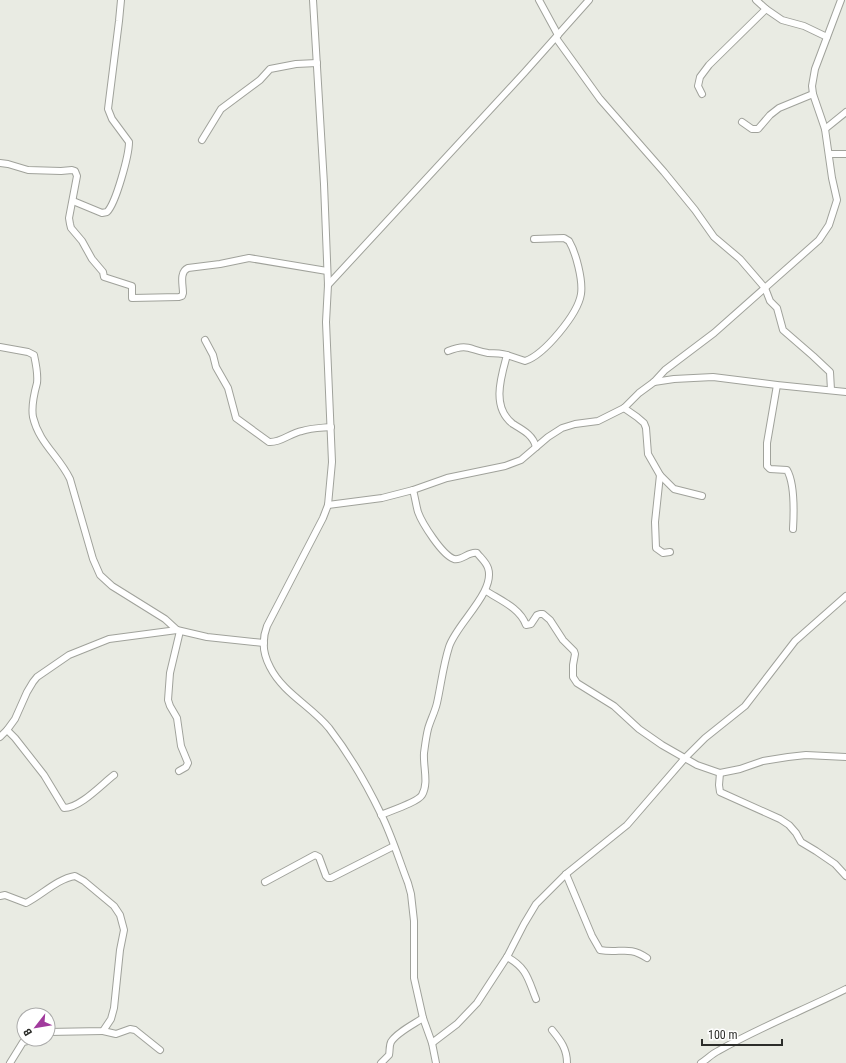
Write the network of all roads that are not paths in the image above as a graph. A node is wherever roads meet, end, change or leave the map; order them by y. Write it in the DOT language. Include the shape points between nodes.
graph roads {
  1 [pos="120,0"];
  2 [pos="313,0"];
  3 [pos="539,0"];
  4 [pos="590,0"];
  5 [pos="756,0"];
  6 [pos="841,0"];
  7 [pos="766,9"];
  8 [pos="557,36"];
  9 [pos="827,36"];
  10 [pos="317,63"];
  11 [pos="702,94"];
  12 [pos="813,94"];
  13 [pos="846,112"];
  14 [pos="742,122"];
  15 [pos="825,129"];
  16 [pos="202,140"];
  17 [pos="829,154"];
  18 [pos="846,154"];
  19 [pos="0,163"];
  20 [pos="73,201"];
  21 [pos="534,239"];
  22 [pos="327,271"];
  23 [pos="328,285"];
  24 [pos="765,288"];
  25 [pos="205,340"];
  26 [pos="0,347"];
  27 [pos="448,351"];
  28 [pos="507,355"];
  29 [pos="654,382"];
  30 [pos="777,386"];
  31 [pos="831,390"];
  32 [pos="846,392"];
  33 [pos="624,408"];
  34 [pos="331,427"];
  35 [pos="536,448"];
  36 [pos="660,475"];
  37 [pos="413,490"];
  38 [pos="702,496"];
  39 [pos="328,505"];
  40 [pos="793,529"];
  41 [pos="670,552"];
  42 [pos="486,591"];
  43 [pos="846,596"];
  44 [pos="178,630"];
  45 [pos="264,643"];
  46 [pos="7,730"];
  47 [pos="0,737"];
  48 [pos="846,757"];
  49 [pos="685,758"];
  50 [pos="179,771"];
  51 [pos="720,773"];
  52 [pos="114,775"];
  53 [pos="381,815"];
  54 [pos="394,846"];
  55 [pos="566,874"];
  56 [pos="846,876"];
  57 [pos="265,882"];
  58 [pos="0,896"];
  59 [pos="507,957"];
  60 [pos="647,958"];
  61 [pos="846,989"];
  62 [pos="536,999"];
  63 [pos="423,1018"];
  64 [pos="552,1030"];
  65 [pos="103,1031"];
  66 [pos="56,1032"];
  67 [pos="432,1043"];
  68 [pos="20,1047"];
  69 [pos="160,1050"];
  70 [pos="10,1063"];
  71 [pos="381,1063"];
  72 [pos="436,1063"];
  73 [pos="567,1063"];
  74 [pos="700,1063"];
  1 -- 20 [label="street" via="120,21 108,109 129,142 123,174 107,212"];
  2 -- 10 [label="street"];
  3 -- 8 [label="street"];
  4 -- 8 [label="street"];
  5 -- 7 [label="street"];
  6 -- 9 [label="street"];
  7 -- 9 [label="street" via="782,20"];
  7 -- 11 [label="street" via="709,65 700,77 698,86"];
  8 -- 23 [label="street"];
  8 -- 24 [label="street" via="600,99 661,168 714,237 740,259"];
  9 -- 12 [label="street" via="815,69"];
  10 -- 16 [label="street" via="270,69 260,80 221,109"];
  10 -- 22 [label="street"];
  12 -- 14 [label="street" via="779,108 758,129 752,129"];
  12 -- 15 [label="street"];
  13 -- 15 [label="street"];
  15 -- 17 [label="street"];
  17 -- 18 [label="street"];
  17 -- 24 [label="street" via="837,200 829,225 819,240"];
  19 -- 20 [label="street" via="28,170 73,170 77,176"];
  20 -- 22 [label="street" via="69,218 71,228 104,277 132,286 132,298 182,296 184,270 245,258"];
  21 -- 28 [label="street" via="564,238 569,241 580,276 580,298 555,338 538,352 525,361"];
  22 -- 23 [label="street"];
  23 -- 34 [label="street" via="326,322"];
  24 -- 29 [label="street" via="714,333 665,370"];
  24 -- 31 [label="street" via="776,308 783,330 830,372"];
  25 -- 34 [label="street" via="228,388 236,418 269,442 275,442 302,430"];
  26 -- 44 [label="street" via="34,355 37,380 32,408 36,427 46,446 70,479 100,575 112,586"];
  27 -- 28 [label="street" via="467,347"];
  28 -- 35 [label="street" via="502,373 500,405 509,419 527,432"];
  29 -- 30 [label="street" via="713,377"];
  29 -- 33 [label="street"];
  30 -- 31 [label="street"];
  30 -- 40 [label="street" via="767,443 767,466 770,469 787,470 790,474"];
  31 -- 32 [label="street"];
  33 -- 35 [label="street" via="598,421 562,428"];
  33 -- 36 [label="street" via="644,423 648,454"];
  34 -- 39 [label="street" via="332,462"];
  35 -- 37 [label="street" via="521,460 505,466 447,478"];
  36 -- 38 [label="street" via="674,489"];
  36 -- 41 [label="street" via="655,522 656,548 662,553"];
  37 -- 39 [label="street" via="360,502"];
  37 -- 42 [label="street" via="418,512 440,547 453,559 477,553 486,563 490,576"];
  39 -- 45 [label="street" via="267,626"];
  42 -- 49 [label="street" via="514,609 526,625 543,614 574,651 573,677 577,683 614,706 639,729 662,745"];
  42 -- 53 [label="street" via="449,645 437,703 428,730 424,753 426,779 422,795 417,800"];
  43 -- 49 [label="street" via="795,641 745,706 704,738"];
  44 -- 45 [label="street" via="207,637"];
  44 -- 46 [label="street" via="116,637 69,655 33,682"];
  44 -- 50 [label="street" via="170,673 168,703 177,720 181,746 188,763"];
  45 -- 53 [label="street" via="266,657 274,674 288,691 329,729"];
  46 -- 47 [label="street"];
  46 -- 52 [label="street" via="44,775 64,808 89,796"];
  48 -- 51 [label="street" via="788,757"];
  49 -- 51 [label="street"];
  49 -- 55 [label="street" via="627,825"];
  51 -- 56 [label="street" via="720,792 780,818 789,825 801,842 835,864"];
  53 -- 54 [label="street"];
  54 -- 57 [label="street" via="331,878 326,876 319,857 315,855"];
  54 -- 63 [label="street" via="410,894 414,921 414,978"];
  55 -- 59 [label="street" via="536,904"];
  55 -- 60 [label="street" via="600,950 628,950 638,952"];
  58 -- 65 [label="street" via="26,903 75,876 84,880 116,909 124,933 114,1008 111,1019"];
  59 -- 62 [label="street" via="523,969"];
  59 -- 67 [label="street" via="477,1003 457,1024"];
  61 -- 74 [label="street" via="764,1027 717,1051"];
  63 -- 67 [label="street"];
  63 -- 71 [label="street" via="393,1040 389,1055"];
  64 -- 73 [label="street" via="564,1046"];
  65 -- 66 [label="street"];
  65 -- 69 [label="street" via="119,1034 130,1029 135,1030"];
  67 -- 72 [label="street"];
  68 -- 70 [label="street"];
}
